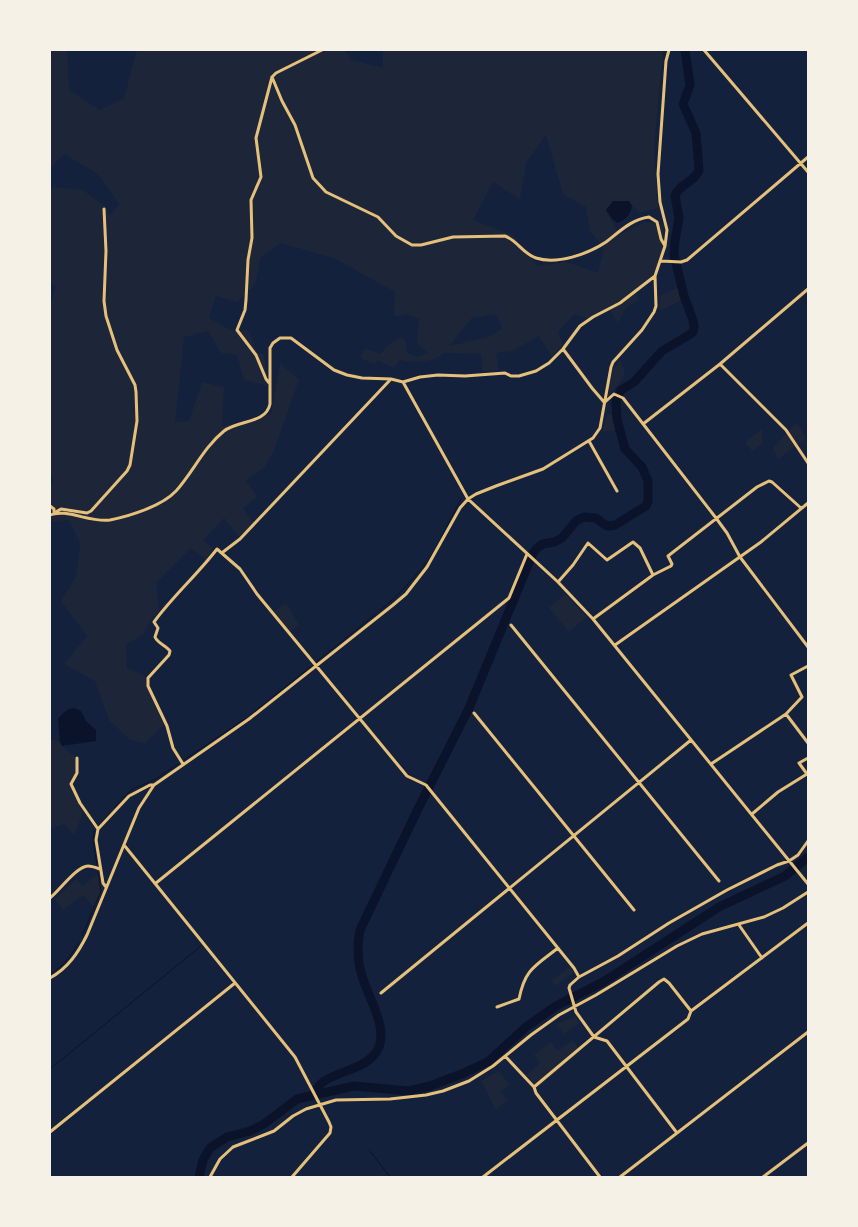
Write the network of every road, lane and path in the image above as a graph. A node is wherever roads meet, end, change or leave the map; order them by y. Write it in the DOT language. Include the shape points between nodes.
graph roads {
  1 [pos="322,50"];
  2 [pos="669,50"];
  3 [pos="704,50"];
  4 [pos="272,77"];
  5 [pos="808,157"];
  6 [pos="801,163"];
  7 [pos="808,172"];
  8 [pos="104,209"];
  9 [pos="665,246"];
  10 [pos="661,261"];
  11 [pos="655,276"];
  12 [pos="808,289"];
  13 [pos="563,349"];
  14 [pos="720,364"];
  15 [pos="391,379"];
  16 [pos="403,382"];
  17 [pos="271,385"];
  18 [pos="604,402"];
  19 [pos="643,424"];
  20 [pos="589,441"];
  21 [pos="808,463"];
  22 [pos="617,491"];
  23 [pos="468,499"];
  24 [pos="808,502"];
  25 [pos="50,506"];
  26 [pos="801,508"];
  27 [pos="54,514"];
  28 [pos="50,515"];
  29 [pos="716,518"];
  30 [pos="223,553"];
  31 [pos="528,554"];
  32 [pos="740,557"];
  33 [pos="653,575"];
  34 [pos="558,582"];
  35 [pos="593,619"];
  36 [pos="511,625"];
  37 [pos="615,645"];
  38 [pos="808,646"];
  39 [pos="317,666"];
  40 [pos="808,666"];
  41 [pos="474,713"];
  42 [pos="786,714"];
  43 [pos="360,719"];
  44 [pos="692,740"];
  45 [pos="808,743"];
  46 [pos="77,758"];
  47 [pos="808,758"];
  48 [pos="183,764"];
  49 [pos="711,764"];
  50 [pos="808,775"];
  51 [pos="639,783"];
  52 [pos="154,785"];
  53 [pos="752,814"];
  54 [pos="98,829"];
  55 [pos="574,836"];
  56 [pos="808,841"];
  57 [pos="124,845"];
  58 [pos="789,861"];
  59 [pos="100,869"];
  60 [pos="719,881"];
  61 [pos="156,883"];
  62 [pos="808,884"];
  63 [pos="106,888"];
  64 [pos="509,888"];
  65 [pos="808,892"];
  66 [pos="50,898"];
  67 [pos="634,910"];
  68 [pos="808,923"];
  69 [pos="739,925"];
  70 [pos="558,948"];
  71 [pos="762,958"];
  72 [pos="579,977"];
  73 [pos="50,978"];
  74 [pos="235,983"];
  75 [pos="381,993"];
  76 [pos="575,1005"];
  77 [pos="497,1007"];
  78 [pos="691,1011"];
  79 [pos="808,1032"];
  80 [pos="594,1037"];
  81 [pos="506,1056"];
  82 [pos="626,1067"];
  83 [pos="534,1087"];
  84 [pos="318,1103"];
  85 [pos="557,1121"];
  86 [pos="50,1132"];
  87 [pos="677,1133"];
  88 [pos="808,1143"];
  89 [pos="210,1177"];
  90 [pos="292,1177"];
  91 [pos="483,1177"];
  92 [pos="600,1177"];
  93 [pos="620,1177"];
  94 [pos="764,1177"];
  1 -- 4 [label="street"];
  2 -- 9 [label="street" via="658,174 667,230"];
  3 -- 6 [label="street"];
  4 -- 9 [label="street" via="295,125 308,168 317,184 333,196 378,218 408,243 417,246 453,237 505,236 512,238 535,258 555,260 595,248 636,220 649,217 657,222"];
  4 -- 17 [label="street" via="256,138 261,177 251,200 252,238 245,310 237,330 256,354"];
  5 -- 6 [label="street"];
  6 -- 7 [label="street"];
  6 -- 10 [label="street" via="687,260"];
  8 -- 27 [label="street" via="106,316 121,360 135,384 137,421 130,465 91,511 61,509"];
  9 -- 10 [label="street"];
  10 -- 11 [label="street"];
  11 -- 13 [label="street" via="620,303 580,326"];
  11 -- 18 [label="street" via="654,312 613,362"];
  12 -- 14 [label="street"];
  13 -- 16 [label="street" via="543,367 519,376 505,373 438,375"];
  13 -- 18 [label="street"];
  14 -- 19 [label="street"];
  14 -- 21 [label="street" via="786,430"];
  15 -- 16 [label="street"];
  15 -- 17 [label="street" via="346,375 285,337 276,340 270,348"];
  15 -- 30 [label="street" via="240,539"];
  16 -- 23 [label="street"];
  17 -- 27 [label="street" via="269,410 265,415 237,423 222,432 164,500 105,521"];
  18 -- 19 [label="street" via="614,394 620,396"];
  18 -- 20 [label="street" via="600,428"];
  19 -- 29 [label="street"];
  20 -- 22 [label="street"];
  20 -- 23 [label="street" via="543,469"];
  23 -- 31 [label="street"];
  23 -- 39 [label="street" via="427,568 406,594"];
  24 -- 26 [label="street"];
  25 -- 27 [label="street"];
  26 -- 29 [label="street" via="768,482 757,486"];
  26 -- 32 [label="street"];
  27 -- 28 [label="street"];
  29 -- 32 [label="street"];
  29 -- 33 [label="street" via="668,556 671,566"];
  30 -- 39 [label="street" via="240,569"];
  30 -- 48 [label="street" via="217,549 154,622 158,628 157,641 170,651 148,678 148,686 167,726 173,748"];
  31 -- 34 [label="street"];
  31 -- 43 [label="street" via="509,598"];
  32 -- 37 [label="street"];
  32 -- 38 [label="street"];
  33 -- 34 [label="street" via="634,542 607,560 588,542"];
  33 -- 35 [label="street"];
  34 -- 35 [label="street"];
  35 -- 37 [label="street"];
  36 -- 51 [label="street"];
  37 -- 44 [label="street"];
  39 -- 43 [label="street"];
  39 -- 48 [label="street" via="249,719"];
  40 -- 42 [label="street" via="791,674 802,697"];
  41 -- 55 [label="street"];
  42 -- 45 [label="street"];
  42 -- 49 [label="street"];
  43 -- 61 [label="street"];
  43 -- 64 [label="street" via="406,776 426,785"];
  44 -- 49 [label="street"];
  44 -- 51 [label="street"];
  46 -- 54 [label="street" via="77,772 71,784"];
  47 -- 50 [label="street" via="799,762"];
  48 -- 52 [label="street"];
  49 -- 53 [label="street"];
  50 -- 53 [label="street" via="778,792"];
  51 -- 55 [label="street"];
  51 -- 60 [label="street"];
  52 -- 54 [label="street" via="129,796"];
  52 -- 57 [label="street"];
  53 -- 58 [label="street"];
  54 -- 59 [label="street" via="96,840"];
  55 -- 64 [label="street"];
  55 -- 67 [label="street"];
  56 -- 58 [label="street"];
  57 -- 61 [label="street"];
  57 -- 63 [label="street"];
  58 -- 62 [label="street"];
  58 -- 72 [label="street" via="727,890"];
  59 -- 63 [label="street"];
  59 -- 66 [label="street" via="84,867"];
  61 -- 74 [label="street"];
  63 -- 73 [label="street" via="80,949 63,970"];
  64 -- 70 [label="street"];
  64 -- 75 [label="street"];
  65 -- 69 [label="street" via="783,908"];
  68 -- 71 [label="street"];
  69 -- 71 [label="street"];
  69 -- 76 [label="street" via="690,939"];
  70 -- 72 [label="street"];
  70 -- 77 [label="street" via="528,973 519,999"];
  71 -- 78 [label="street"];
  72 -- 76 [label="street" via="569,988"];
  74 -- 84 [label="street" via="295,1057"];
  74 -- 86 [label="street"];
  76 -- 80 [label="street" via="576,1012"];
  76 -- 81 [label="street" via="530,1035"];
  78 -- 80 [label="street" via="664,979"];
  78 -- 82 [label="street" via="688,1019"];
  79 -- 87 [label="street"];
  80 -- 82 [label="street" via="607,1041"];
  80 -- 83 [label="street"];
  81 -- 83 [label="street"];
  81 -- 84 [label="street" via="480,1074 442,1091 407,1098"];
  82 -- 85 [label="street"];
  82 -- 87 [label="street"];
  83 -- 85 [label="street"];
  84 -- 89 [label="street" via="274,1131 233,1147 220,1159"];
  84 -- 90 [label="street" via="330,1122 330,1133"];
  85 -- 91 [label="street"];
  85 -- 92 [label="street"];
  87 -- 93 [label="street"];
  88 -- 94 [label="street"];
}
